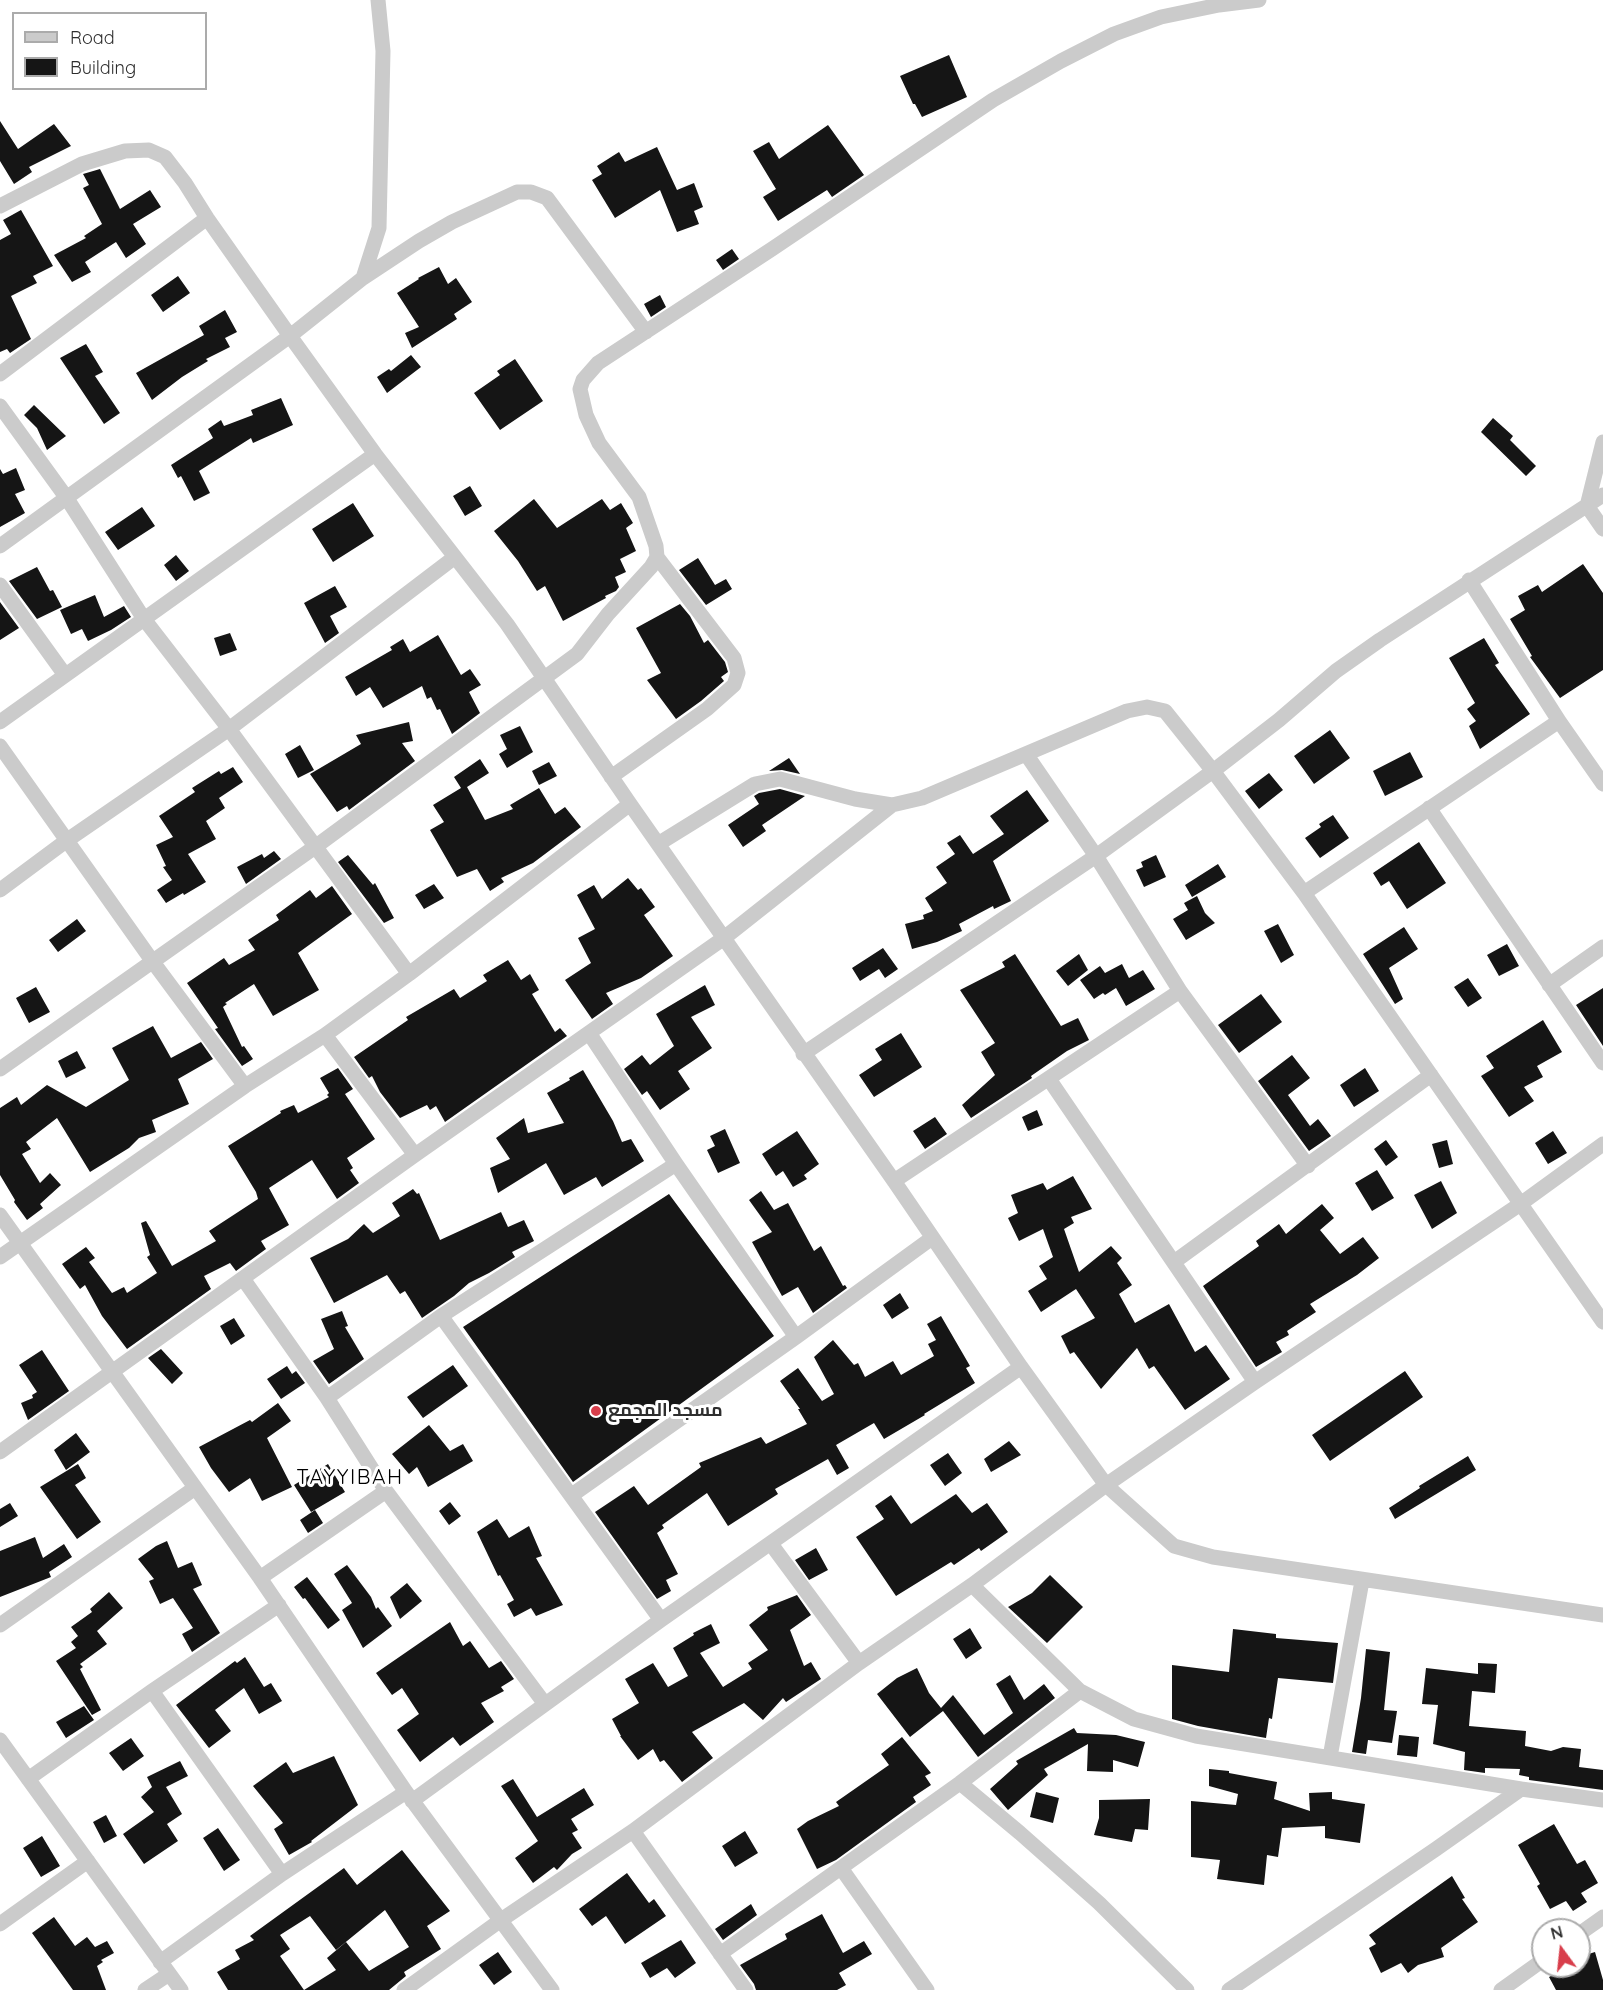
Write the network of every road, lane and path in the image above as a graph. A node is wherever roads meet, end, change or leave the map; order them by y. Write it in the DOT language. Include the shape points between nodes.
graph roads {
  1 [pos="378,0"];
  2 [pos="1259,0"];
  3 [pos="0,206"];
  4 [pos="207,218"];
  5 [pos="363,278"];
  6 [pos="646,332"];
  7 [pos="290,336"];
  8 [pos="0,374"];
  9 [pos="0,406"];
  10 [pos="1603,442"];
  11 [pos="375,454"];
  12 [pos="1603,495"];
  13 [pos="66,497"];
  14 [pos="1587,506"];
  15 [pos="1603,529"];
  16 [pos="0,546"];
  17 [pos="455,557"];
  18 [pos="657,557"];
  19 [pos="1469,580"];
  20 [pos="0,585"];
  21 [pos="144,620"];
  22 [pos="66,675"];
  23 [pos="543,677"];
  24 [pos="1559,721"];
  25 [pos="0,722"];
  26 [pos="228,729"];
  27 [pos="0,746"];
  28 [pos="1026,754"];
  29 [pos="1213,771"];
  30 [pos="611,777"];
  31 [pos="1603,784"];
  32 [pos="630,804"];
  33 [pos="892,805"];
  34 [pos="1428,808"];
  35 [pos="66,841"];
  36 [pos="658,844"];
  37 [pos="315,847"];
  38 [pos="1096,856"];
  39 [pos="0,890"];
  40 [pos="1304,893"];
  41 [pos="724,938"];
  42 [pos="1603,947"];
  43 [pos="153,962"];
  44 [pos="410,974"];
  45 [pos="1550,984"];
  46 [pos="1180,991"];
  47 [pos="589,1033"];
  48 [pos="325,1035"];
  49 [pos="804,1054"];
  50 [pos="1603,1063"];
  51 [pos="0,1070"];
  52 [pos="1431,1075"];
  53 [pos="1049,1078"];
  54 [pos="246,1086"];
  55 [pos="1603,1144"];
  56 [pos="415,1155"];
  57 [pos="676,1164"];
  58 [pos="1308,1166"];
  59 [pos="894,1181"];
  60 [pos="1519,1204"];
  61 [pos="0,1215"];
  62 [pos="932,1238"];
  63 [pos="20,1242"];
  64 [pos="0,1257"];
  65 [pos="1174,1262"];
  66 [pos="243,1280"];
  67 [pos="441,1316"];
  68 [pos="1603,1322"];
  69 [pos="796,1337"];
  70 [pos="1021,1367"];
  71 [pos="112,1373"];
  72 [pos="1255,1382"];
  73 [pos="327,1398"];
  74 [pos="0,1452"];
  75 [pos="1106,1485"];
  76 [pos="195,1488"];
  77 [pos="386,1491"];
  78 [pos="572,1495"];
  79 [pos="771,1544"];
  80 [pos="260,1578"];
  81 [pos="1362,1581"];
  82 [pos="972,1585"];
  83 [pos="279,1605"];
  84 [pos="1603,1615"];
  85 [pos="662,1620"];
  86 [pos="0,1625"];
  87 [pos="860,1663"];
  88 [pos="152,1691"];
  89 [pos="1080,1691"];
  90 [pos="545,1704"];
  91 [pos="0,1740"];
  92 [pos="1330,1757"];
  93 [pos="28,1779"];
  94 [pos="960,1783"];
  95 [pos="1521,1789"];
  96 [pos="409,1796"];
  97 [pos="1603,1800"];
  98 [pos="633,1831"];
  99 [pos="88,1861"];
  100 [pos="841,1868"];
  101 [pos="282,1874"];
  102 [pos="501,1920"];
  103 [pos="0,1924"];
  104 [pos="720,1954"];
  105 [pos="164,1968"];
  106 [pos="1531,1969"];
  107 [pos="146,1990"];
  108 [pos="181,1990"];
  109 [pos="404,1990"];
  110 [pos="552,1990"];
  111 [pos="746,1990"];
  112 [pos="927,1990"];
  113 [pos="1187,1990"];
  114 [pos="1229,1990"];
  115 [pos="1501,1990"];
  1 -- 5 [label="street" via="383,51 379,228"];
  2 -- 6 [label="street" via="1161,17 1114,34 1062,61 993,100"];
  3 -- 4 [label="street" via="82,164 126,151 149,150 165,157"];
  4 -- 7 [label="street"];
  4 -- 8 [label="street"];
  5 -- 6 [label="street" via="452,222 517,192 531,192 548,198"];
  5 -- 7 [label="street"];
  6 -- 18 [label="street" via="598,363 580,389 599,443 639,497"];
  7 -- 11 [label="street"];
  7 -- 13 [label="street"];
  9 -- 13 [label="street"];
  10 -- 14 [label="street"];
  11 -- 17 [label="street"];
  11 -- 21 [label="street"];
  12 -- 14 [label="street"];
  13 -- 16 [label="street"];
  13 -- 21 [label="street"];
  14 -- 15 [label="street"];
  14 -- 19 [label="street"];
  17 -- 23 [label="street"];
  17 -- 26 [label="street"];
  18 -- 23 [label="street" via="577,654"];
  18 -- 30 [label="street" via="734,658 738,673 734,685 707,709"];
  19 -- 24 [label="street"];
  19 -- 29 [label="street" via="1336,671"];
  20 -- 22 [label="street"];
  21 -- 22 [label="street"];
  21 -- 26 [label="street"];
  22 -- 25 [label="street"];
  23 -- 30 [label="street"];
  23 -- 37 [label="street"];
  24 -- 31 [label="street"];
  24 -- 34 [label="street"];
  26 -- 35 [label="street"];
  26 -- 37 [label="street"];
  27 -- 35 [label="street"];
  28 -- 29 [label="street" via="1127,711 1148,707 1165,711"];
  28 -- 33 [label="street" via="922,798"];
  28 -- 38 [label="street"];
  29 -- 38 [label="street"];
  29 -- 40 [label="street"];
  30 -- 32 [label="street"];
  32 -- 36 [label="street"];
  32 -- 44 [label="street"];
  33 -- 36 [label="street" via="780,779 754,784"];
  33 -- 41 [label="street"];
  34 -- 40 [label="street"];
  34 -- 45 [label="street"];
  35 -- 39 [label="street"];
  35 -- 43 [label="street"];
  36 -- 41 [label="street"];
  37 -- 43 [label="street"];
  37 -- 44 [label="street"];
  38 -- 46 [label="street"];
  38 -- 49 [label="street"];
  40 -- 52 [label="street"];
  41 -- 47 [label="street"];
  41 -- 49 [label="street"];
  42 -- 45 [label="street"];
  43 -- 51 [label="street"];
  43 -- 54 [label="street"];
  44 -- 48 [label="street"];
  45 -- 50 [label="street"];
  46 -- 53 [label="street"];
  46 -- 58 [label="street"];
  47 -- 56 [label="street"];
  47 -- 57 [label="street"];
  48 -- 54 [label="street"];
  48 -- 56 [label="street"];
  49 -- 59 [label="street"];
  52 -- 58 [label="street"];
  52 -- 60 [label="street"];
  53 -- 59 [label="street"];
  53 -- 65 [label="street"];
  54 -- 63 [label="street"];
  55 -- 60 [label="street"];
  56 -- 66 [label="street"];
  57 -- 67 [label="street"];
  57 -- 69 [label="street"];
  58 -- 65 [label="street"];
  59 -- 62 [label="street"];
  60 -- 68 [label="street"];
  60 -- 72 [label="street"];
  61 -- 63 [label="street"];
  62 -- 69 [label="street"];
  62 -- 70 [label="street"];
  63 -- 64 [label="street"];
  63 -- 71 [label="street"];
  65 -- 72 [label="street"];
  66 -- 71 [label="street"];
  66 -- 73 [label="street"];
  67 -- 73 [label="street"];
  67 -- 78 [label="street"];
  69 -- 78 [label="street"];
  70 -- 75 [label="street"];
  70 -- 79 [label="street"];
  71 -- 74 [label="street"];
  71 -- 76 [label="street"];
  72 -- 75 [label="street"];
  73 -- 77 [label="street"];
  75 -- 81 [label="street" via="1174,1546 1213,1557"];
  75 -- 82 [label="street"];
  76 -- 80 [label="street"];
  76 -- 86 [label="street"];
  77 -- 80 [label="street"];
  77 -- 90 [label="street"];
  78 -- 85 [label="street"];
  79 -- 85 [label="street"];
  79 -- 87 [label="street"];
  80 -- 83 [label="street"];
  81 -- 84 [label="street"];
  81 -- 92 [label="street"];
  82 -- 87 [label="street"];
  82 -- 89 [label="street"];
  83 -- 88 [label="street"];
  83 -- 96 [label="street"];
  85 -- 90 [label="street"];
  87 -- 98 [label="street"];
  88 -- 93 [label="street"];
  88 -- 101 [label="street"];
  89 -- 92 [label="street" via="1134,1719 1196,1736"];
  89 -- 94 [label="street"];
  90 -- 96 [label="street"];
  91 -- 93 [label="street"];
  92 -- 95 [label="street"];
  93 -- 99 [label="street"];
  94 -- 100 [label="street"];
  94 -- 113 [label="street" via="1099,1903"];
  95 -- 97 [label="street"];
  95 -- 114 [label="street"];
  96 -- 101 [label="street"];
  96 -- 102 [label="street"];
  98 -- 102 [label="street"];
  98 -- 104 [label="street"];
  99 -- 103 [label="street"];
  99 -- 105 [label="street"];
  100 -- 104 [label="street"];
  100 -- 112 [label="street"];
  101 -- 105 [label="street"];
  102 -- 109 [label="street"];
  102 -- 110 [label="street"];
  104 -- 111 [label="street"];
  105 -- 107 [label="street"];
  105 -- 108 [label="street"];
  106 -- 115 [label="street"];
}
